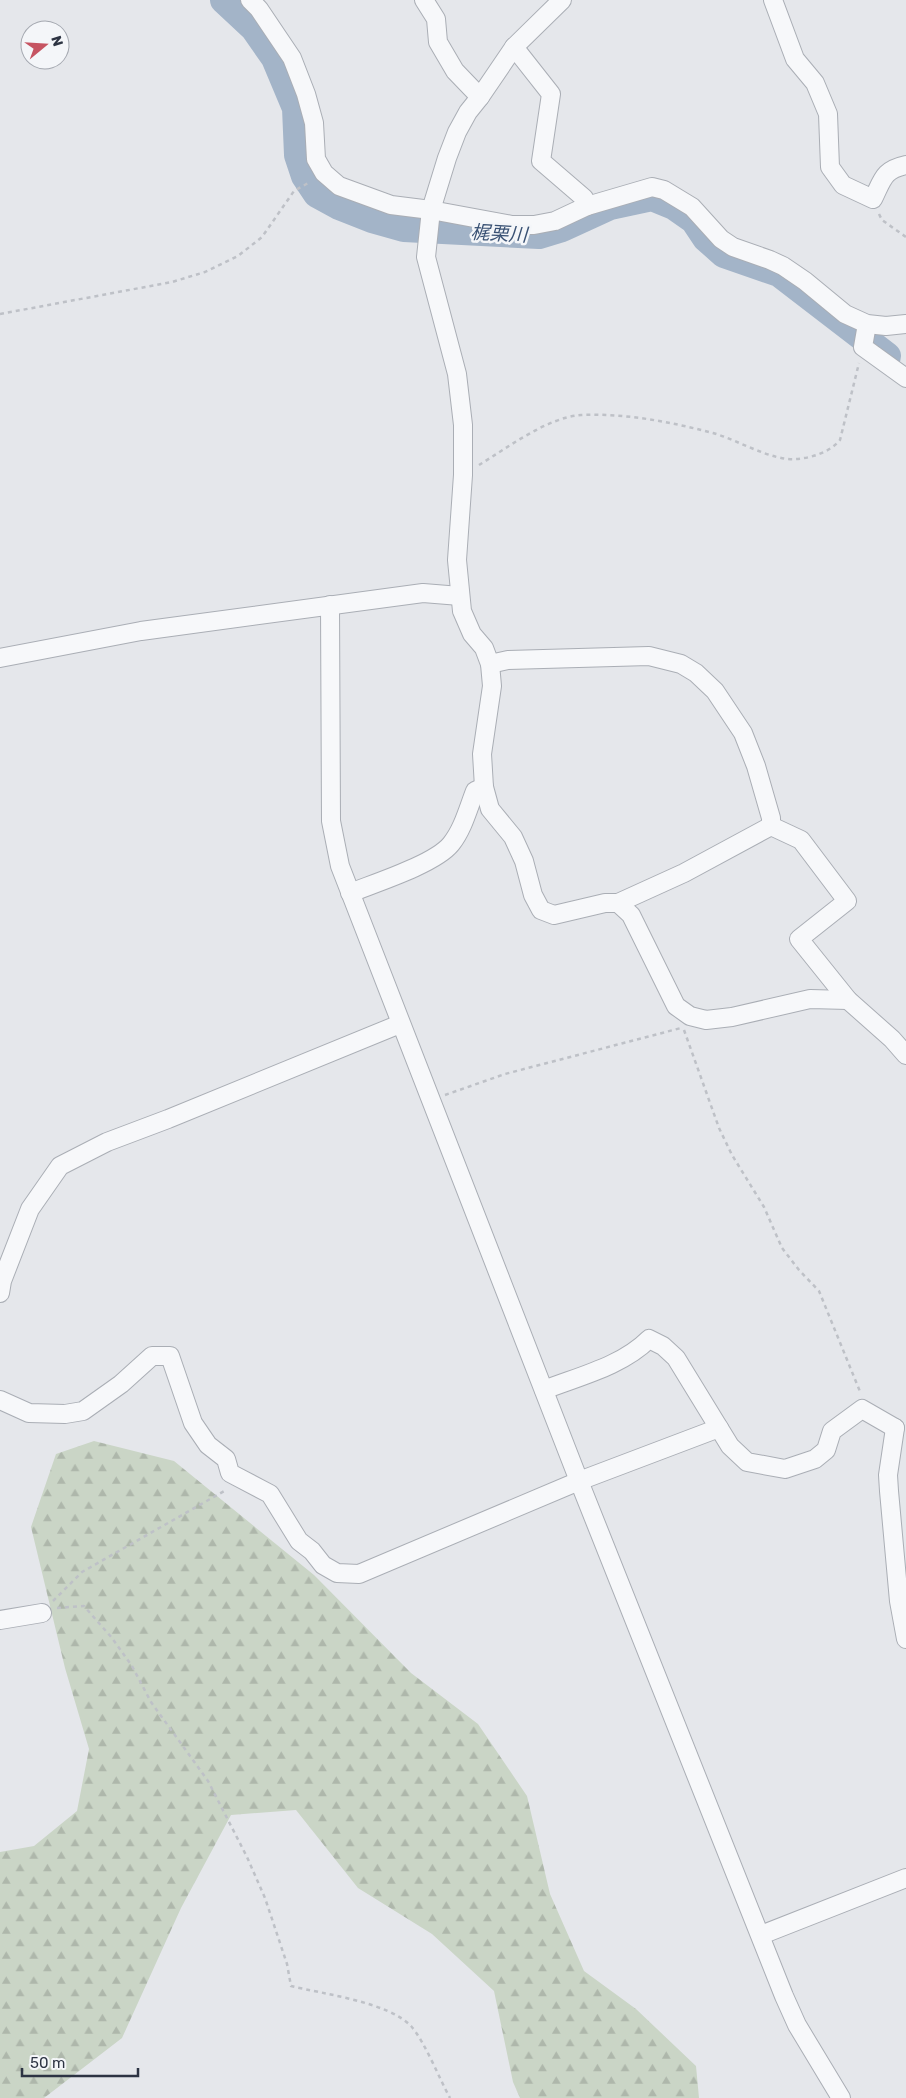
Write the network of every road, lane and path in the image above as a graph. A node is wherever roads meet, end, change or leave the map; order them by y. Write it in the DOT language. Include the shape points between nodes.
graph roads {
  1 [pos="250,0"];
  2 [pos="424,0"];
  3 [pos="562,0"];
  4 [pos="773,0"];
  5 [pos="514,47"];
  6 [pos="480,96"];
  7 [pos="906,165"];
  8 [pos="324,173"];
  9 [pos="873,199"];
  10 [pos="587,206"];
  11 [pos="430,213"];
  12 [pos="906,237"];
  13 [pos="0,314"];
  14 [pos="867,324"];
  15 [pos="906,324"];
  16 [pos="863,347"];
  17 [pos="906,378"];
  18 [pos="463,475"];
  19 [pos="460,596"];
  20 [pos="330,605"];
  21 [pos="0,658"];
  22 [pos="490,664"];
  23 [pos="484,787"];
  24 [pos="771,826"];
  25 [pos="350,893"];
  26 [pos="618,904"];
  27 [pos="848,1000"];
  28 [pos="400,1024"];
  29 [pos="906,1055"];
  30 [pos="430,1101"];
  31 [pos="0,1293"];
  32 [pos="544,1390"];
  33 [pos="0,1400"];
  34 [pos="862,1409"];
  35 [pos="900,1424"];
  36 [pos="719,1428"];
  37 [pos="244,1481"];
  38 [pos="579,1481"];
  39 [pos="42,1613"];
  40 [pos="0,1620"];
  41 [pos="906,1639"];
  42 [pos="906,1878"];
  43 [pos="761,1935"];
  44 [pos="450,2098"];
  45 [pos="841,2098"];
  1 -- 8 [label="street" via="292,58 314,123 316,159"];
  2 -- 6 [label="street" via="436,19 438,42 455,71"];
  3 -- 5 [label="street"];
  4 -- 9 [label="street" via="795,59 815,83 828,114 830,166 843,185"];
  5 -- 6 [label="street"];
  5 -- 10 [label="street" via="550,94 541,161 584,198"];
  6 -- 11 [label="street" via="457,132"];
  7 -- 9 [label="street" via="891,168 882,178"];
  8 -- 11 [label="street" via="339,186 391,205"];
  8 -- 13 [label="path" via="294,191 262,237 238,256 205,272 172,282"];
  9 -- 12 [label="path" via="882,220"];
  10 -- 11 [label="street" via="555,221 534,225"];
  10 -- 14 [label="street" via="652,187 664,190 692,207 721,239 733,247 783,266 845,314"];
  11 -- 18 [label="street" via="426,257 457,374 463,425"];
  14 -- 15 [label="street"];
  14 -- 16 [label="street"];
  16 -- 17 [label="street"];
  16 -- 18 [label="path" via="840,440 835,447 821,454 782,458 713,433 655,420 581,415 551,423"];
  18 -- 19 [label="street" via="457,560"];
  19 -- 20 [label="street" via="423,593"];
  19 -- 22 [label="street" via="462,611 472,634 484,648"];
  20 -- 21 [label="street" via="141,630"];
  20 -- 25 [label="street" via="331,821 340,866"];
  22 -- 23 [label="street" via="492,686 482,754"];
  22 -- 24 [label="street" via="508,660 649,656 681,664 715,691 743,733 756,766"];
  23 -- 25 [label="street" via="475,792 450,846 434,859"];
  23 -- 26 [label="street" via="490,809 513,837 541,910 554,915 605,903"];
  24 -- 26 [label="street"];
  24 -- 27 [label="street" via="801,840 847,901 799,939"];
  25 -- 28 [label="street"];
  26 -- 27 [label="street" via="630,915 676,1006 690,1016 706,1020 732,1017 810,998"];
  27 -- 29 [label="street"];
  28 -- 30 [label="street"];
  28 -- 31 [label="street" via="107,1142 60,1166 30,1209"];
  30 -- 32 [label="street"];
  30 -- 34 [label="path" via="505,1074 683,1028 732,1155 764,1207 782,1248 819,1291 864,1401"];
  32 -- 36 [label="street" via="618,1361 650,1339 676,1358"];
  32 -- 38 [label="street"];
  33 -- 37 [label="street" via="29,1412 65,1414 83,1411 121,1384 152,1356 170,1356 193,1424 208,1445 226,1459 230,1473"];
  34 -- 35 [label="street"];
  34 -- 36 [label="street" via="832,1431 826,1450 815,1459 785,1469 747,1462 730,1446"];
  35 -- 41 [label="street" via="888,1475 899,1601"];
  36 -- 38 [label="street"];
  37 -- 38 [label="street" via="270,1494 299,1541 323,1565 336,1573 358,1574"];
  37 -- 39 [label="path" via="82,1572"];
  38 -- 43 [label="street"];
  39 -- 40 [label="street"];
  39 -- 44 [label="path" via="61,1606 84,1606 132,1666 151,1702 208,1781 247,1857 268,1908 291,1986 352,1999 400,2017 412,2028"];
  42 -- 43 [label="street"];
  43 -- 45 [label="street" via="797,2025"];
}
